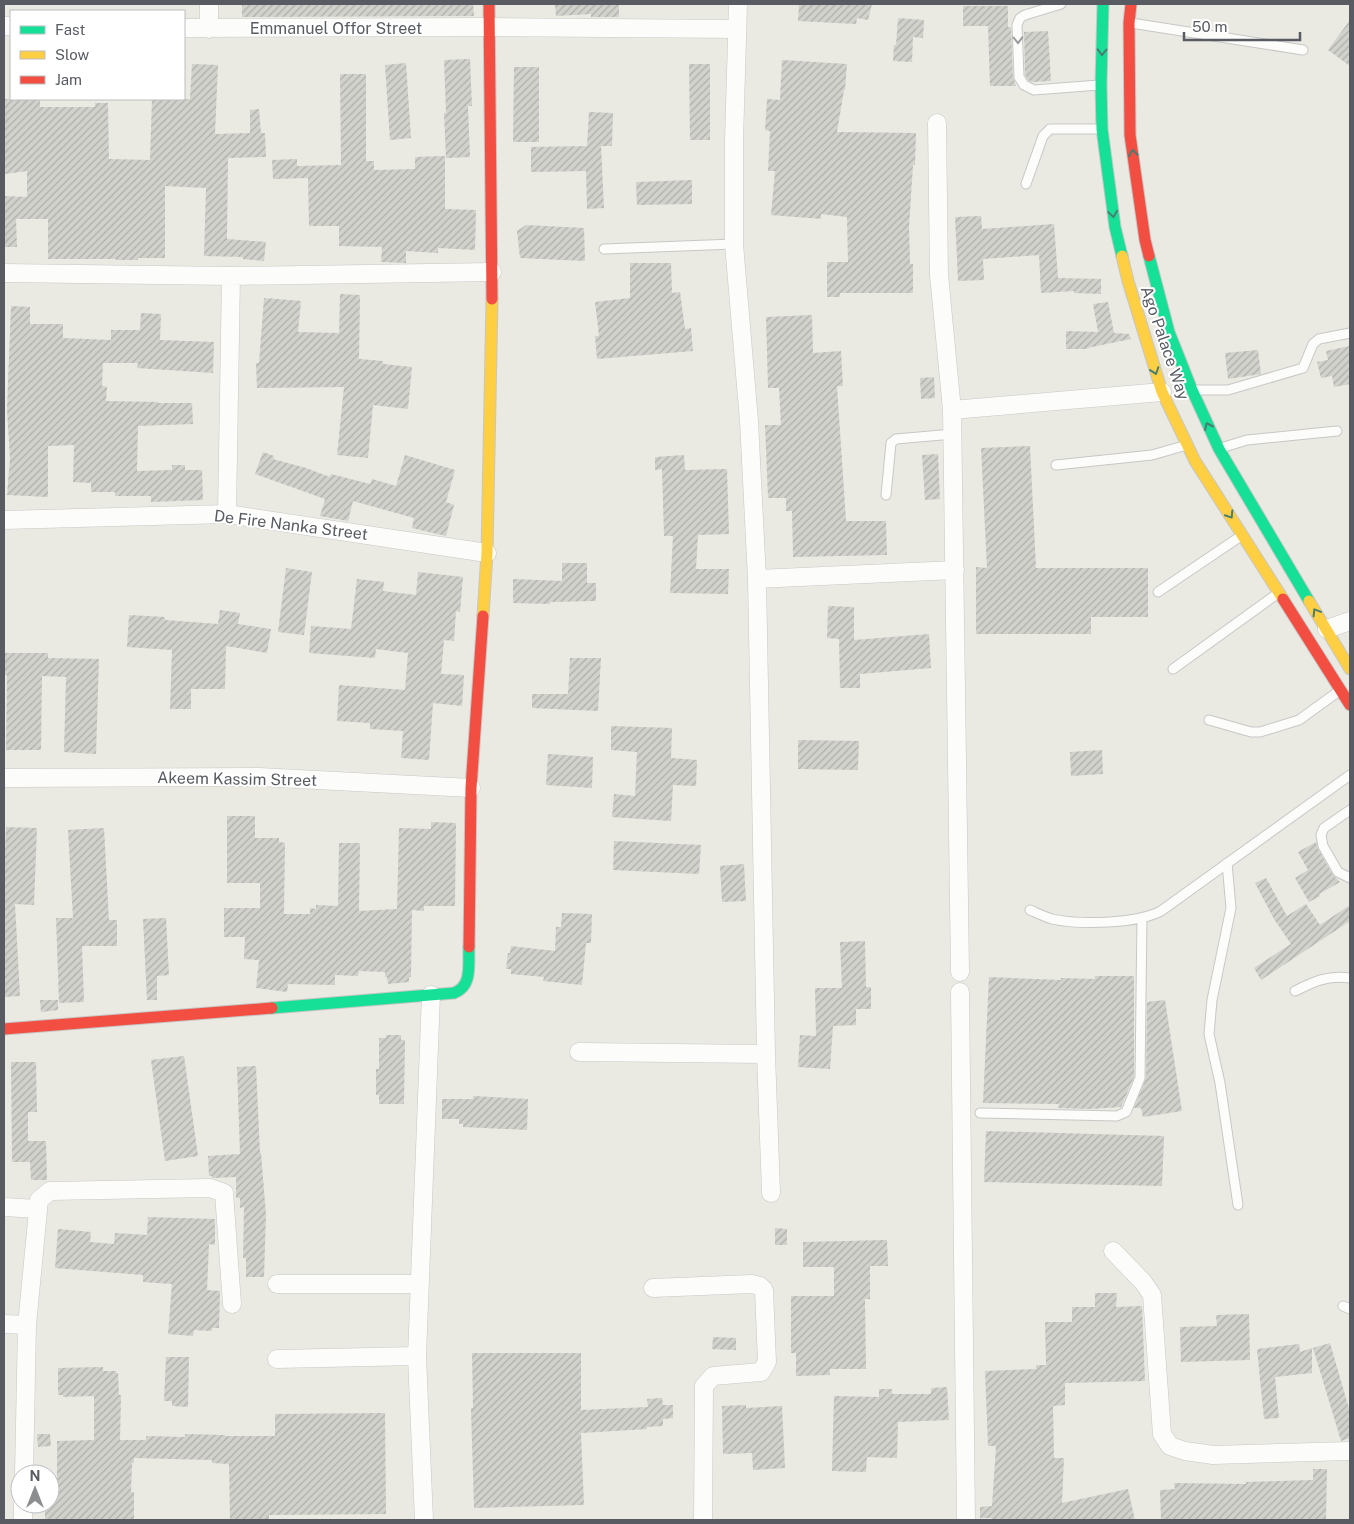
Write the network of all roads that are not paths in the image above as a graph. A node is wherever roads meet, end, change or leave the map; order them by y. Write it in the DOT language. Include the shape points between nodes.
graph roads {
  1 [pos="209,4"];
  2 [pos="489,4"];
  3 [pos="738,4"];
  4 [pos="1061,4"];
  5 [pos="1103,4"];
  6 [pos="1131,4"];
  7 [pos="1129,23"];
  8 [pos="489,27"];
  9 [pos="185,28"];
  10 [pos="209,29"];
  11 [pos="736,29"];
  12 [pos="1303,50"];
  13 [pos="1101,85"];
  14 [pos="937,123"];
  15 [pos="1102,129"];
  16 [pos="1026,184"];
  17 [pos="734,244"];
  18 [pos="604,249"];
  19 [pos="492,272"];
  20 [pos="4,273"];
  21 [pos="231,276"];
  22 [pos="1350,333"];
  23 [pos="1192,390"];
  24 [pos="1162,392"];
  25 [pos="952,410"];
  26 [pos="1337,431"];
  27 [pos="953,434"];
  28 [pos="1187,445"];
  29 [pos="1218,449"];
  30 [pos="1056,465"];
  31 [pos="886,495"];
  32 [pos="227,514"];
  33 [pos="4,520"];
  34 [pos="1242,535"];
  35 [pos="487,552"];
  36 [pos="955,570"];
  37 [pos="757,579"];
  38 [pos="1158,592"];
  39 [pos="1279,593"];
  40 [pos="1350,621"];
  41 [pos="1327,629"];
  42 [pos="1173,669"];
  43 [pos="1350,669"];
  44 [pos="1341,690"];
  45 [pos="1350,705"];
  46 [pos="1209,720"];
  47 [pos="1350,774"];
  48 [pos="4,778"];
  49 [pos="471,788"];
  50 [pos="1350,810"];
  51 [pos="1227,863"];
  52 [pos="1350,878"];
  53 [pos="1030,910"];
  54 [pos="1142,918"];
  55 [pos="960,972"];
  56 [pos="1350,978"];
  57 [pos="1295,991"];
  58 [pos="960,992"];
  59 [pos="431,995"];
  60 [pos="4,1029"];
  61 [pos="579,1052"];
  62 [pos="766,1054"];
  63 [pos="980,1114"];
  64 [pos="771,1193"];
  65 [pos="1238,1205"];
  66 [pos="4,1207"];
  67 [pos="38,1209"];
  68 [pos="1113,1251"];
  69 [pos="277,1284"];
  70 [pos="420,1284"];
  71 [pos="653,1288"];
  72 [pos="232,1304"];
  73 [pos="4,1324"];
  74 [pos="27,1324"];
  75 [pos="417,1356"];
  76 [pos="277,1359"];
  77 [pos="1350,1451"];
  78 [pos="24,1464"];
  79 [pos="424,1520"];
  80 [pos="703,1520"];
  81 [pos="966,1520"];
  1 -- 10 [label="street"];
  2 -- 8 [label="main road"];
  3 -- 11 [label="street"];
  4 -- 13 [label="lane, one-way" via="1020,18 1017,25 1018,77 1034,90"];
  5 -- 13 [label="main road, Ago Palace Way, one-way"];
  6 -- 7 [label="main road, Ago Palace Way"];
  7 -- 12 [label="lane"];
  23 -- 7 [label="main road, Ago Palace Way, one-way" via="1169,332 1145,240 1130,135"];
  8 -- 10 [label="street, Emmanuel Offor Street"];
  8 -- 11 [label="street, Emmanuel Offor Street"];
  8 -- 19 [label="main road"];
  9 -- 10 [label="street, Emmanuel Offor Street"];
  11 -- 17 [label="street"];
  13 -- 15 [label="main road, Ago Palace Way"];
  14 -- 25 [label="street" via="939,274"];
  15 -- 16 [label="lane" via="1050,129 1042,136"];
  15 -- 24 [label="main road, Ago Palace Way, one-way" via="1115,227 1128,282"];
  17 -- 18 [label="lane"];
  17 -- 37 [label="street" via="749,421"];
  19 -- 21 [label="street"];
  19 -- 35 [label="main road"];
  20 -- 21 [label="street"];
  21 -- 32 [label="street"];
  22 -- 23 [label="lane" via="1319,339 1313,344 1303,368 1298,370 1228,390"];
  29 -- 23 [label="main road, Ago Palace Way, one-way"];
  24 -- 25 [label="street"];
  24 -- 28 [label="main road, Ago Palace Way"];
  25 -- 27 [label="street"];
  26 -- 29 [label="lane" via="1247,440"];
  27 -- 31 [label="lane" via="896,439 891,443"];
  27 -- 36 [label="street"];
  28 -- 30 [label="lane" via="1152,455"];
  28 -- 34 [label="main road, Ago Palace Way, one-way"];
  41 -- 29 [label="main road, Ago Palace Way, one-way"];
  32 -- 33 [label="street, De Fire Nanka Street"];
  32 -- 35 [label="street, De Fire Nanka Street"];
  34 -- 38 [label="lane"];
  34 -- 39 [label="main road, Ago Palace Way"];
  35 -- 49 [label="main road"];
  36 -- 37 [label="street"];
  36 -- 55 [label="street"];
  37 -- 62 [label="street"];
  39 -- 42 [label="lane"];
  39 -- 44 [label="main road, Ago Palace Way"];
  40 -- 41 [label="street"];
  41 -- 43 [label="main road, Ago Palace Way"];
  44 -- 45 [label="main road, Ago Palace Way"];
  44 -- 46 [label="lane" via="1299,720 1260,732"];
  47 -- 51 [label="lane"];
  48 -- 49 [label="street, Akeem Kassim Street" via="258,777"];
  49 -- 59 [label="main road" via="468,979 461,991"];
  50 -- 52 [label="lane" via="1324,828 1321,835 1323,846 1338,872"];
  51 -- 54 [label="lane" via="1161,911"];
  51 -- 65 [label="lane" via="1231,908 1212,1000 1209,1034 1220,1083"];
  53 -- 54 [label="lane" via="1050,919 1069,922"];
  54 -- 63 [label="lane" via="1140,1078 1126,1112 1117,1116"];
  56 -- 57 [label="lane" via="1336,976"];
  58 -- 81 [label="street"];
  59 -- 60 [label="main road"];
  59 -- 70 [label="street"];
  61 -- 62 [label="street"];
  62 -- 64 [label="street"];
  66 -- 67 [label="street"];
  67 -- 72 [label="street" via="39,1200 50,1191 210,1188 224,1193"];
  67 -- 74 [label="street"];
  68 -- 77 [label="street" via="1152,1295 1162,1434 1170,1446 1213,1455"];
  69 -- 70 [label="street"];
  70 -- 75 [label="street"];
  71 -- 80 [label="street" via="752,1284 764,1290 767,1362 761,1372 713,1376 704,1386"];
  73 -- 74 [label="street"];
  74 -- 78 [label="street"];
  75 -- 76 [label="street"];
  75 -- 79 [label="street"];
}
